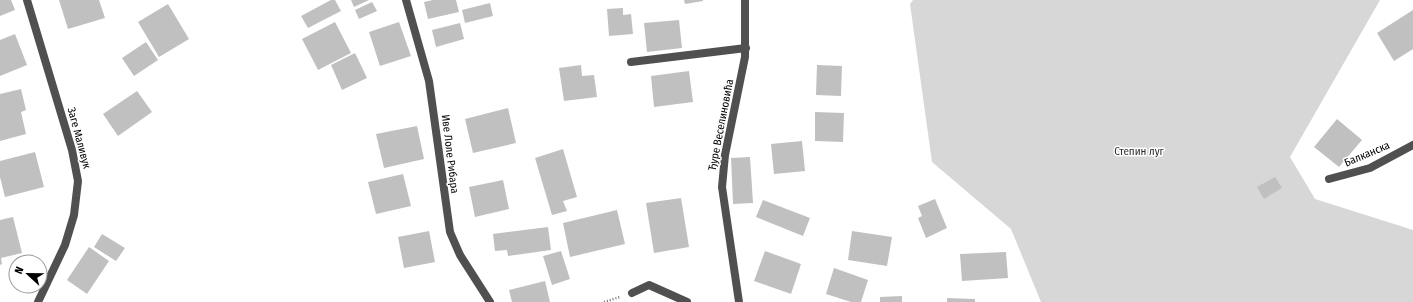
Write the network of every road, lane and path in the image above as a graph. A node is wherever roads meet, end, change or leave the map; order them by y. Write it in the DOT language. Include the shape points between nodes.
graph roads {
  1 [pos="27,0"];
  2 [pos="406,0"];
  3 [pos="745,0"];
  4 [pos="746,48"];
  5 [pos="631,62"];
  6 [pos="1413,146"];
  7 [pos="1329,179"];
  8 [pos="632,293"];
  9 [pos="38,302"];
  10 [pos="490,302"];
  11 [pos="687,302"];
  12 [pos="739,302"];
  1 -- 9 [label="street, Заге Маливук" via="72,150 78,182 74,215 65,245"];
  2 -- 10 [label="street, Иве Лоле Рибара" via="429,81 450,232 460,255"];
  3 -- 4 [label="street, Ђуре Веселиновића"];
  4 -- 5 [label="street"];
  4 -- 12 [label="street, Ђуре Веселиновића" via="725,155 722,187"];
  6 -- 7 [label="street, Балканска" via="1370,168"];
  8 -- 11 [label="street" via="649,285"];
}
